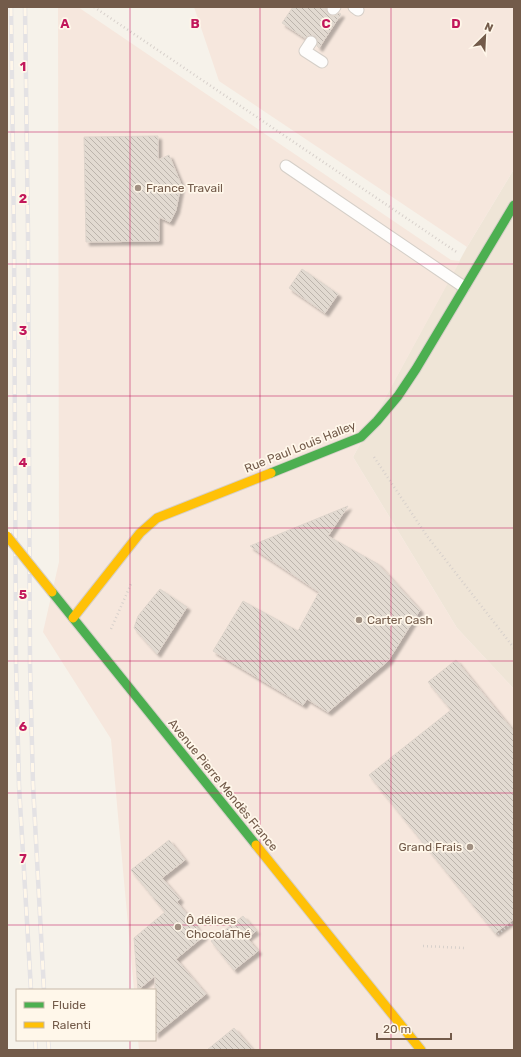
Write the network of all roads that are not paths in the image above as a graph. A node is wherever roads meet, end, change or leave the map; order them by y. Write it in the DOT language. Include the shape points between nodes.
graph roads {
  1 [pos="311,42"];
  2 [pos="322,62"];
  3 [pos="286,166"];
  4 [pos="514,205"];
  5 [pos="464,287"];
  6 [pos="7,536"];
  7 [pos="73,618"];
  8 [pos="421,1050"];
  1 -- 2 [label="lane" via="305,50"];
  3 -- 5 [label="lane"];
  4 -- 5 [label="main road, Rue Paul Louis Halley"];
  5 -- 7 [label="main road, Rue Paul Louis Halley" via="399,395 361,437 157,518 140,533"];
  6 -- 7 [label="main road, Avenue Pierre Mendès France, bridge"];
  7 -- 8 [label="main road, Avenue Pierre Mendès France"];
}
